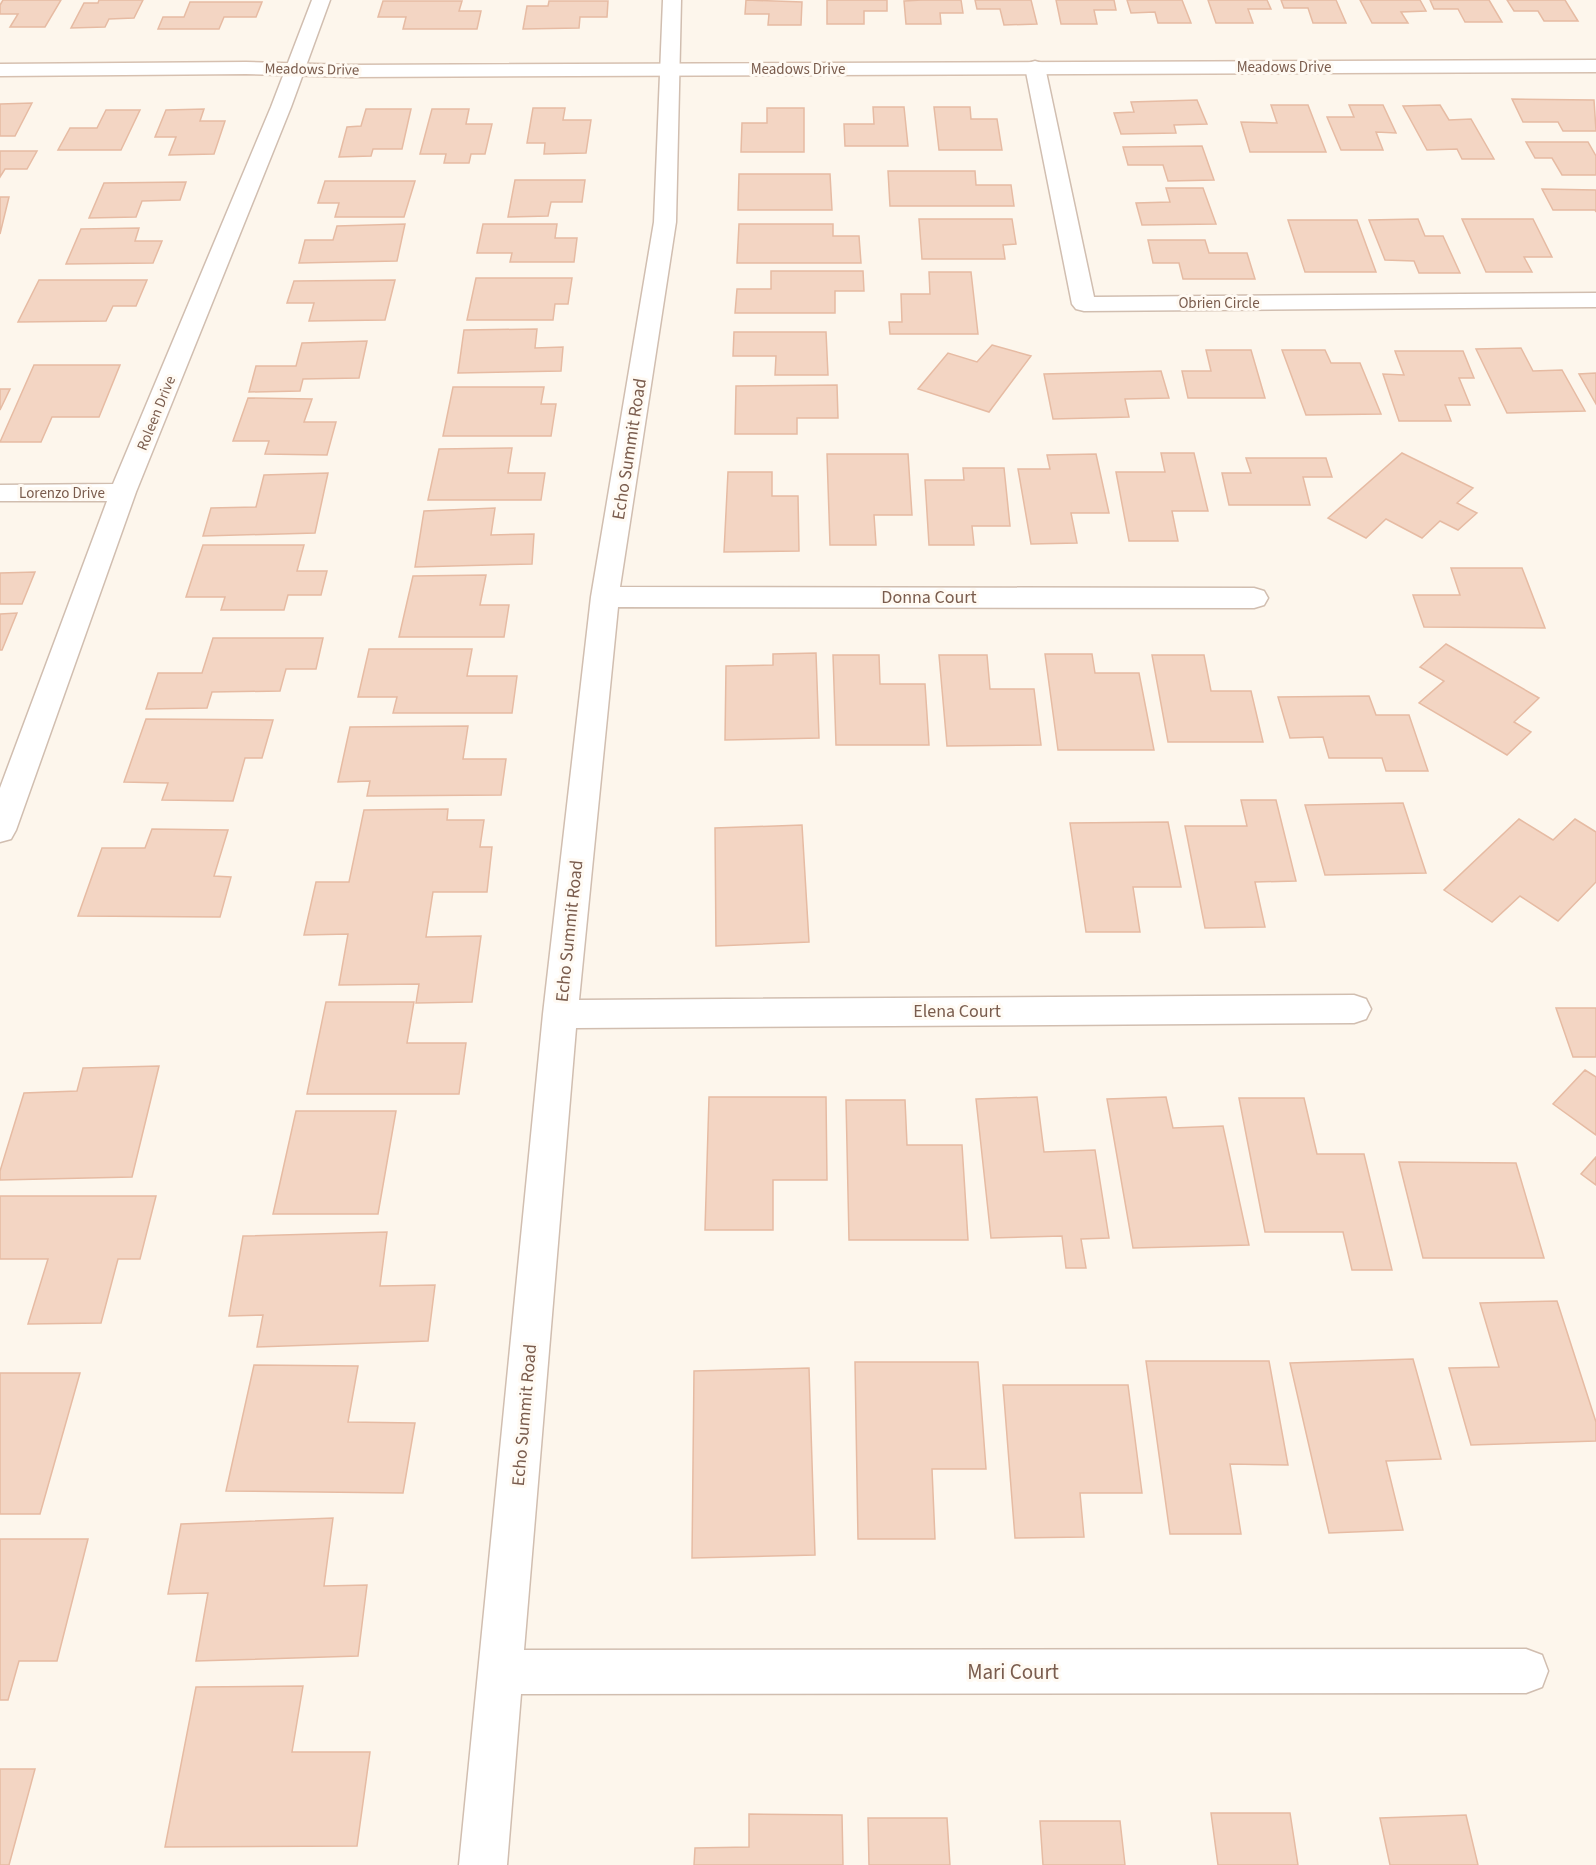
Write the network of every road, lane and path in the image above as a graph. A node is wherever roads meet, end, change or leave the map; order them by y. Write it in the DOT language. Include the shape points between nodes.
graph roads {
  1 [pos="321,0"];
  2 [pos="672,0"];
  3 [pos="1596,66"];
  4 [pos="1035,67"];
  5 [pos="295,69"];
  6 [pos="669,69"];
  7 [pos="0,70"];
  8 [pos="1596,300"];
  9 [pos="123,492"];
  10 [pos="0,493"];
  11 [pos="605,597"];
  12 [pos="1254,598"];
  13 [pos="0,830"];
  14 [pos="1354,1009"];
  15 [pos="560,1014"];
  16 [pos="1526,1671"];
  17 [pos="501,1672"];
  18 [pos="483,1865"];
  1 -- 5 [label="street, Roleen Drive"];
  2 -- 6 [label="street, Echo Summit Road"];
  3 -- 4 [label="street, Meadows Drive"];
  4 -- 6 [label="street, Meadows Drive"];
  4 -- 8 [label="street, Obrien Circle" via="1084,304"];
  5 -- 6 [label="street, Meadows Drive"];
  5 -- 7 [label="street, Meadows Drive"];
  5 -- 9 [label="street, Roleen Drive"];
  6 -- 11 [label="street, Echo Summit Road" via="665,222"];
  9 -- 10 [label="street, Lorenzo Drive"];
  9 -- 13 [label="street, Roleen Drive"];
  11 -- 12 [label="street, Donna Court"];
  11 -- 15 [label="street, Echo Summit Road"];
  14 -- 15 [label="street, Elena Court"];
  15 -- 17 [label="street, Echo Summit Road"];
  16 -- 17 [label="street, Mari Court"];
  17 -- 18 [label="street, Echo Summit Road"];
}
